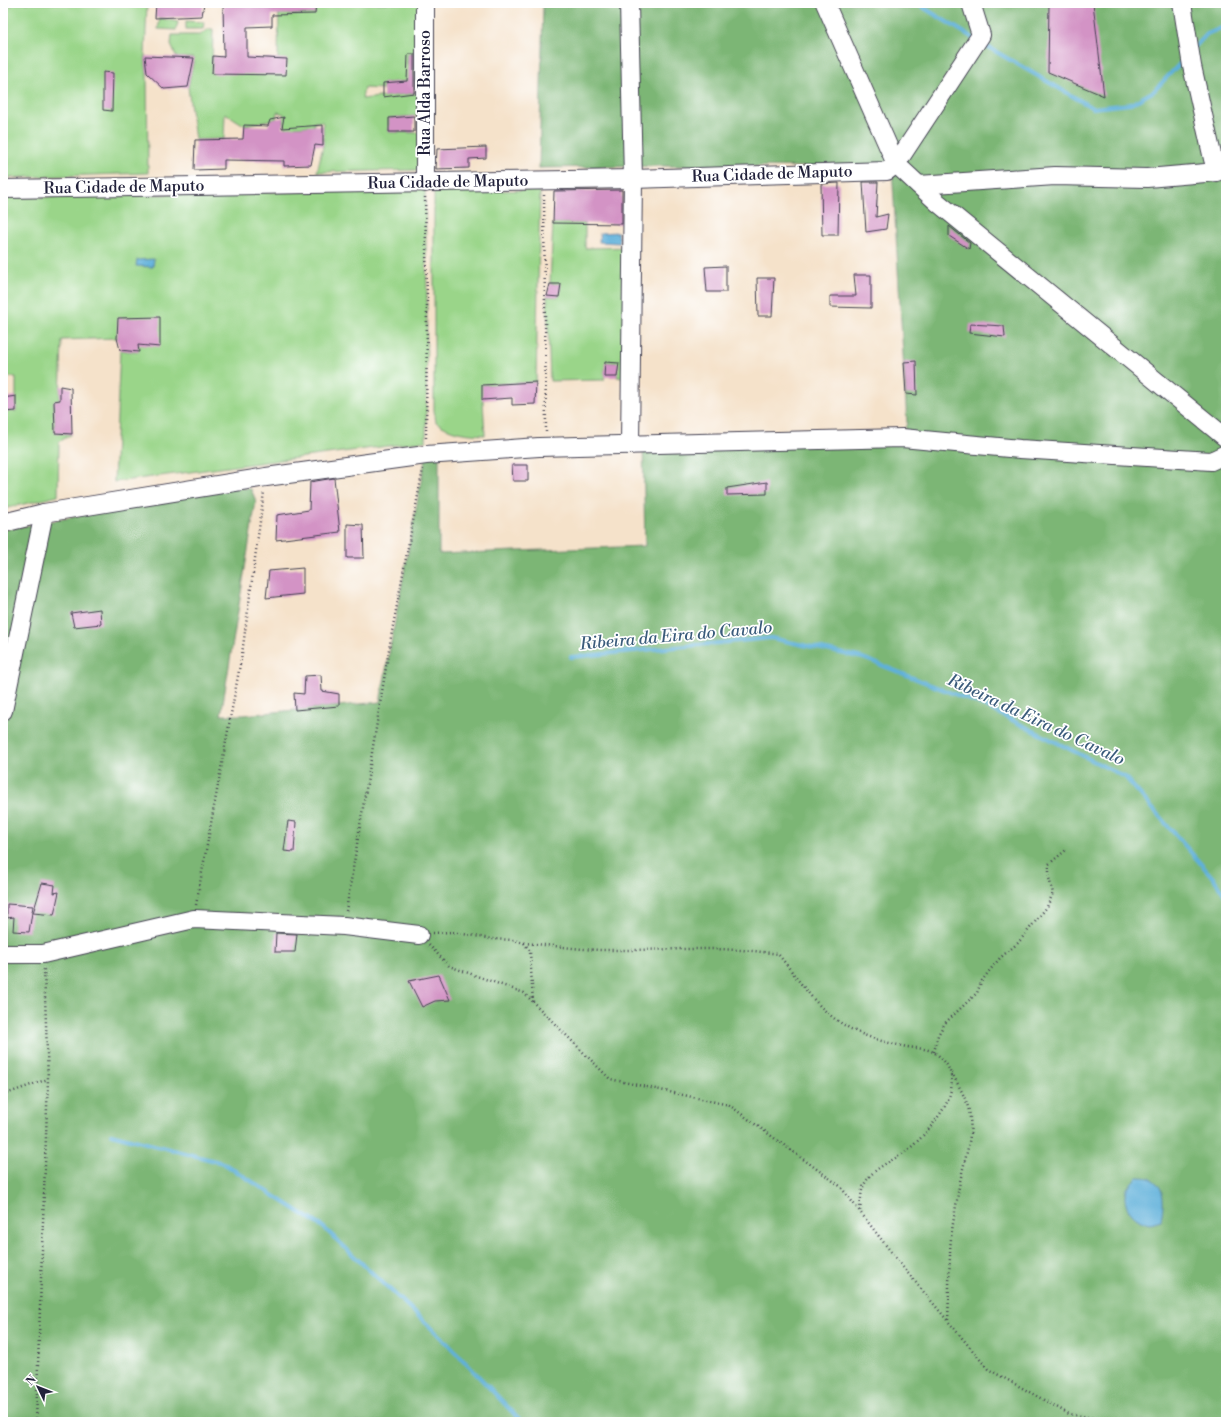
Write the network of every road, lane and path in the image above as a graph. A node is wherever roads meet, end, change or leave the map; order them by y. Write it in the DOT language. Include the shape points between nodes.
graph roads {
  1 [pos="425,3"];
  2 [pos="629,3"];
  3 [pos="825,3"];
  4 [pos="971,3"];
  5 [pos="1182,3"];
  6 [pos="894,166"];
  7 [pos="632,179"];
  8 [pos="544,181"];
  9 [pos="425,183"];
  10 [pos="919,185"];
  11 [pos="3,189"];
  12 [pos="1226,438"];
  13 [pos="630,445"];
  14 [pos="546,446"];
  15 [pos="1226,454"];
  16 [pos="426,455"];
  17 [pos="266,477"];
  18 [pos="44,513"];
  19 [pos="3,523"];
  20 [pos="3,711"];
  21 [pos="1066,850"];
  22 [pos="194,919"];
  23 [pos="344,926"];
  24 [pos="419,935"];
  25 [pos="524,943"];
  26 [pos="3,954"];
  27 [pos="44,954"];
  28 [pos="533,1003"];
  29 [pos="934,1052"];
  30 [pos="952,1073"];
  31 [pos="48,1079"];
  32 [pos="3,1095"];
  33 [pos="860,1212"];
  34 [pos="948,1321"];
  35 [pos="36,1422"];
  36 [pos="1118,1422"];
  1 -- 9 [label="street, Rua Alda Barroso"];
  2 -- 7 [label="street"];
  3 -- 6 [label="street"];
  4 -- 6 [label="street" via="977,42"];
  5 -- 10 [label="street" via="1192,66 1217,172 1147,178 1055,176"];
  6 -- 7 [label="street, Rua Cidade de Maputo" via="887,171"];
  6 -- 10 [label="street"];
  7 -- 8 [label="street, Rua Cidade de Maputo"];
  7 -- 13 [label="street"];
  8 -- 9 [label="street, Rua Cidade de Maputo"];
  8 -- 14 [label="path"];
  9 -- 11 [label="street, Rua Cidade de Maputo"];
  9 -- 16 [label="path"];
  10 -- 12 [label="street"];
  13 -- 14 [label="street"];
  13 -- 15 [label="street" via="902,438 1020,449 1211,461"];
  14 -- 16 [label="street"];
  16 -- 17 [label="street"];
  16 -- 23 [label="path" via="392,630"];
  17 -- 18 [label="street"];
  17 -- 22 [label="path" via="242,654"];
  18 -- 19 [label="street"];
  18 -- 20 [label="street"];
  21 -- 29 [label="path" via="1049,864 1048,878 1053,893 1047,907 1018,943 990,970 977,993 945,1023 938,1035"];
  22 -- 23 [label="street"];
  22 -- 27 [label="street"];
  23 -- 24 [label="street"];
  24 -- 25 [label="path" via="452,932"];
  24 -- 28 [label="path" via="449,966 524,993"];
  25 -- 28 [label="path" via="530,951"];
  25 -- 29 [label="path" via="600,950 709,949 778,954 820,1007 840,1022 876,1039"];
  26 -- 27 [label="street"];
  27 -- 31 [label="path"];
  28 -- 33 [label="path" via="610,1079 728,1105 840,1186"];
  29 -- 30 [label="path"];
  30 -- 33 [label="path" via="951,1091 931,1128 909,1149 873,1172 863,1186"];
  30 -- 34 [label="path" via="965,1098 970,1118 969,1141 958,1191 950,1256"];
  31 -- 32 [label="path"];
  31 -- 35 [label="path"];
  33 -- 34 [label="path"];
  34 -- 36 [label="path" via="988,1369 1069,1414"];
}
